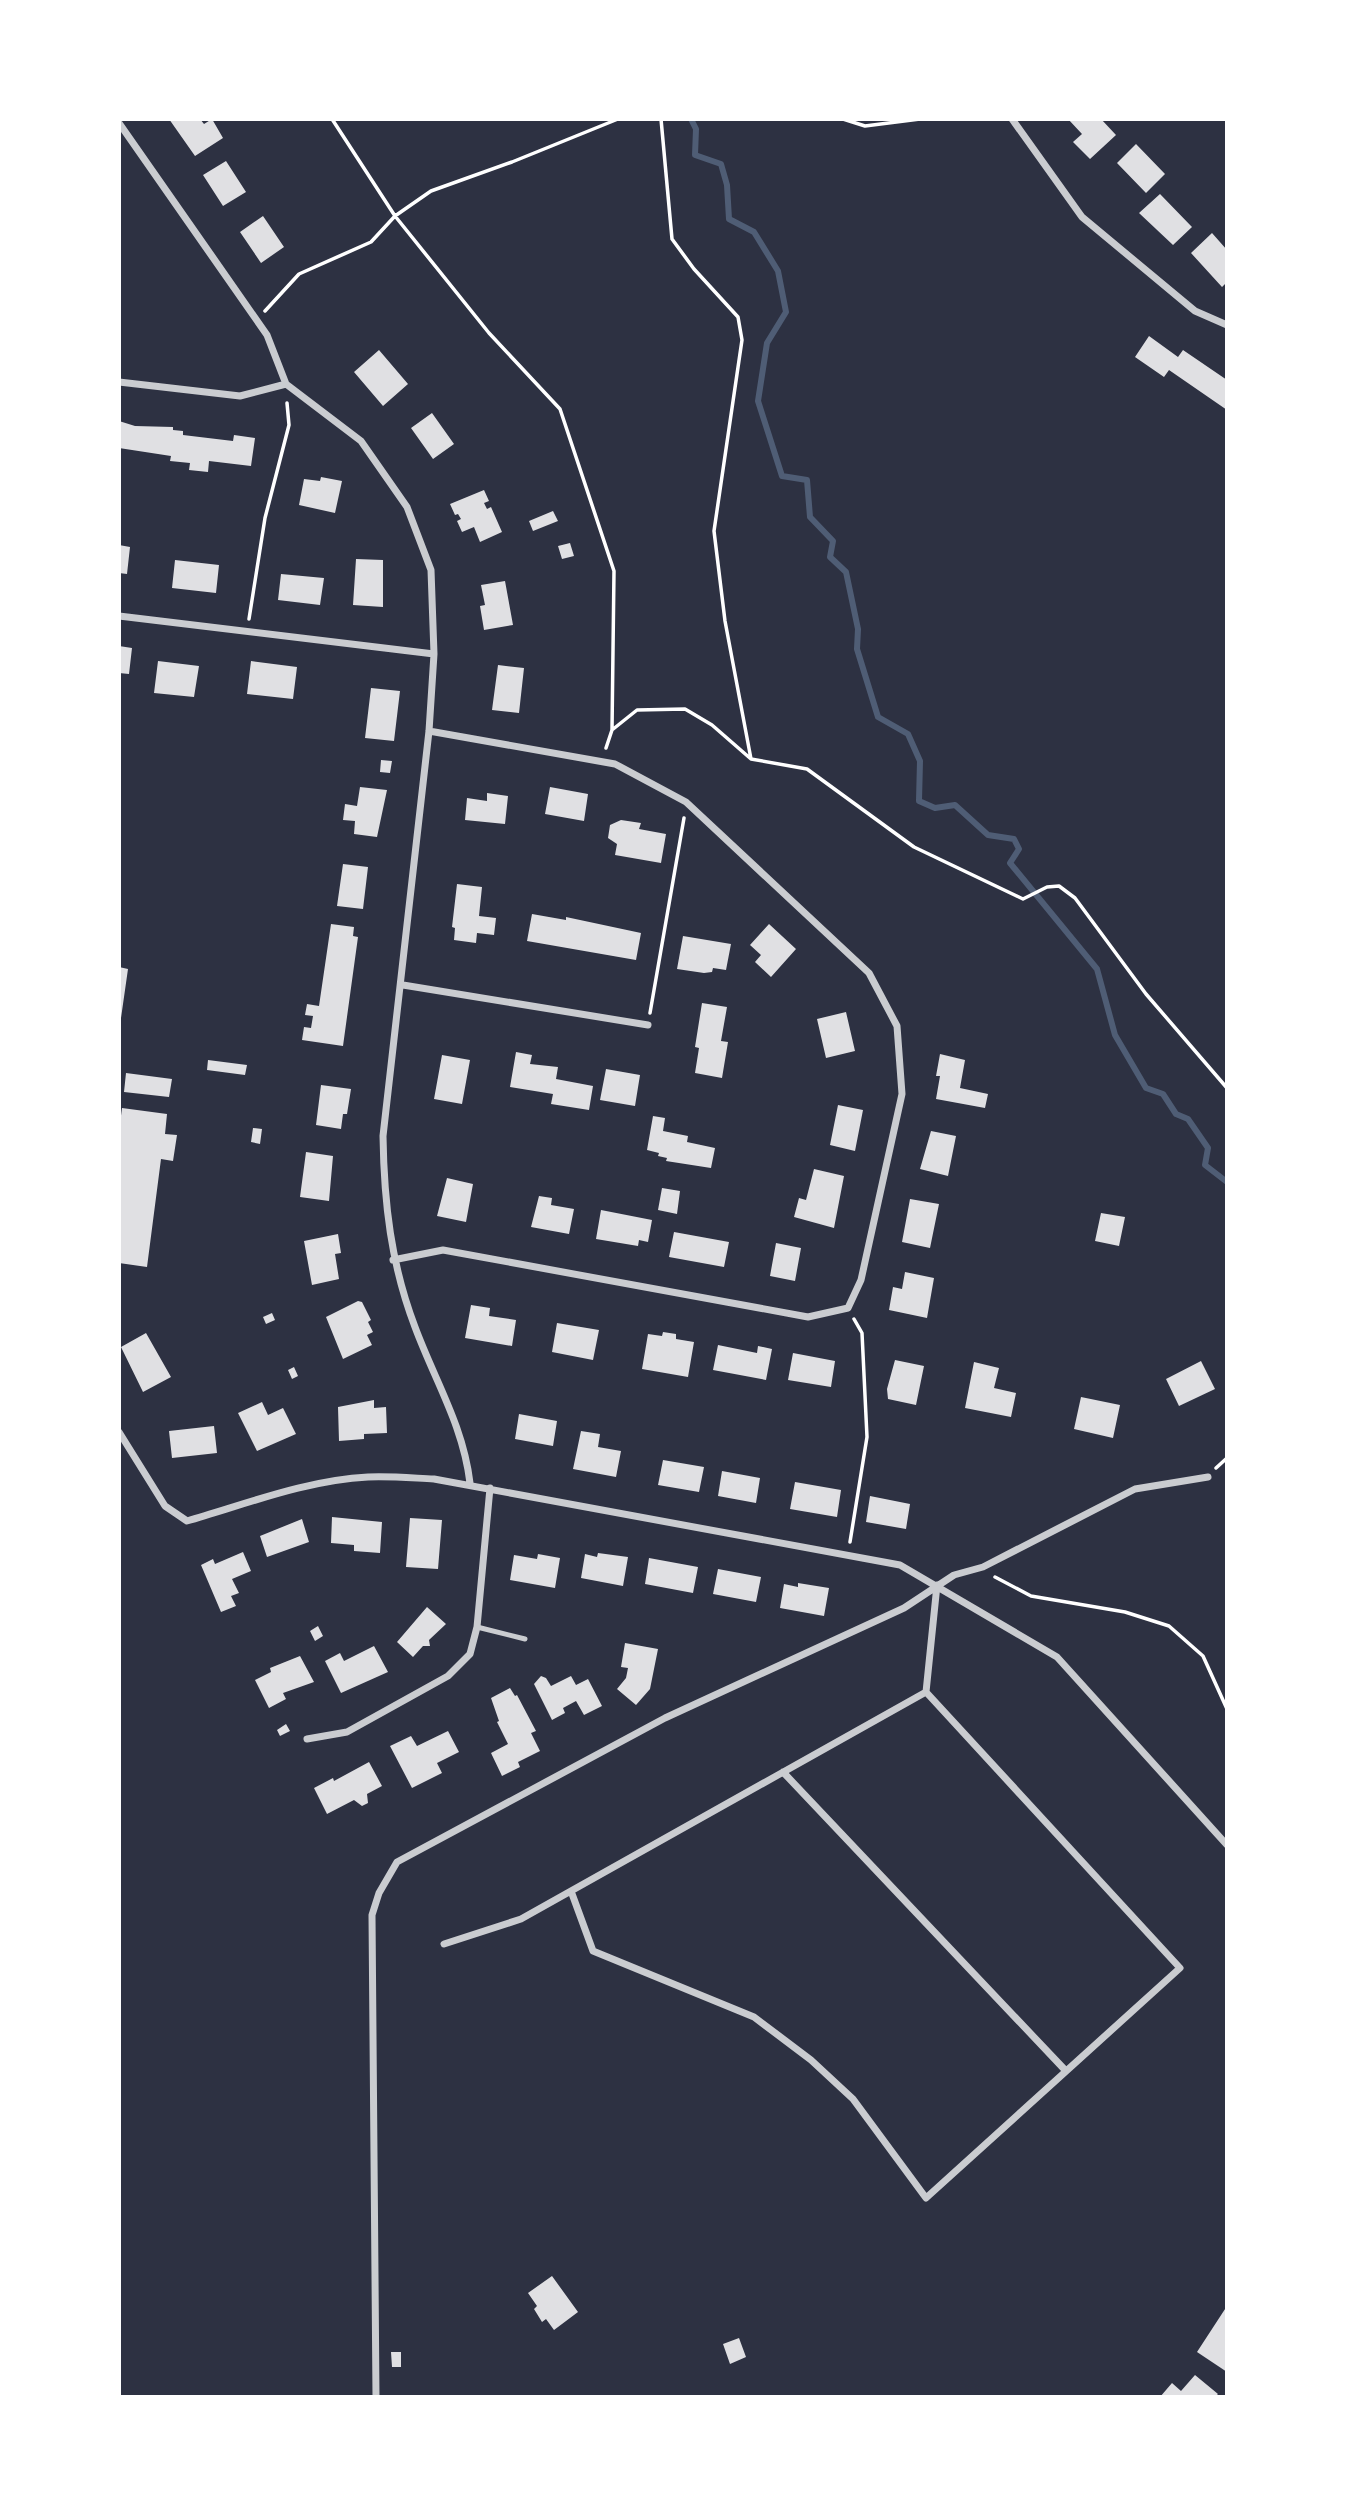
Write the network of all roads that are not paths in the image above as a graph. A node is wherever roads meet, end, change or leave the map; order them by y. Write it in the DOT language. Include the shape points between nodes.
graph roads {
  1 [pos="1012,119"];
  2 [pos="119,123"];
  3 [pos="1227,325"];
  4 [pos="119,382"];
  5 [pos="286,384"];
  6 [pos="119,616"];
  7 [pos="435,654"];
  8 [pos="429,731"];
  9 [pos="403,985"];
  10 [pos="648,1025"];
  11 [pos="393,1260"];
  12 [pos="119,1432"];
  13 [pos="1208,1477"];
  14 [pos="470,1483"];
  15 [pos="490,1488"];
  16 [pos="937,1585"];
  17 [pos="477,1627"];
  18 [pos="525,1639"];
  19 [pos="926,1692"];
  20 [pos="307,1739"];
  21 [pos="783,1772"];
  22 [pos="1227,1845"];
  23 [pos="571,1891"];
  24 [pos="444,1944"];
  25 [pos="1066,2071"];
  26 [pos="376,2397"];
  1 -- 3 [label="street" via="1082,217 1195,311"];
  2 -- 5 [label="street" via="267,335"];
  4 -- 5 [label="street" via="240,396"];
  5 -- 7 [label="street" via="360,441 407,507 431,570"];
  6 -- 7 [label="street"];
  7 -- 8 [label="street"];
  8 -- 9 [label="street"];
  8 -- 11 [label="street" via="615,764 686,802 869,973 897,1026 902,1094 862,1280 848,1308 808,1317 443,1250"];
  9 -- 10 [label="street"];
  9 -- 11 [label="street" via="383,1136 383,1181"];
  11 -- 14 [label="street" via="415,1328 461,1433"];
  12 -- 14 [label="street" via="164,1506 187,1521 289,1491 366,1477"];
  13 -- 16 [label="street" via="1135,1489 983,1567"];
  14 -- 15 [label="street"];
  15 -- 16 [label="street" via="900,1565"];
  15 -- 17 [label="street"];
  16 -- 19 [label="street"];
  16 -- 22 [label="street" via="1057,1657"];
  16 -- 26 [label="street" via="904,1608 665,1718 397,1862 372,1915"];
  17 -- 18 [label="lane"];
  17 -- 20 [label="street" via="470,1654 448,1676 347,1732"];
  19 -- 21 [label="street"];
  19 -- 25 [label="street" via="1180,1968"];
  21 -- 23 [label="street"];
  21 -- 25 [label="street"];
  23 -- 24 [label="street" via="521,1919"];
  23 -- 25 [label="street" via="593,1951 754,2017 853,2099 926,2198"];
}
